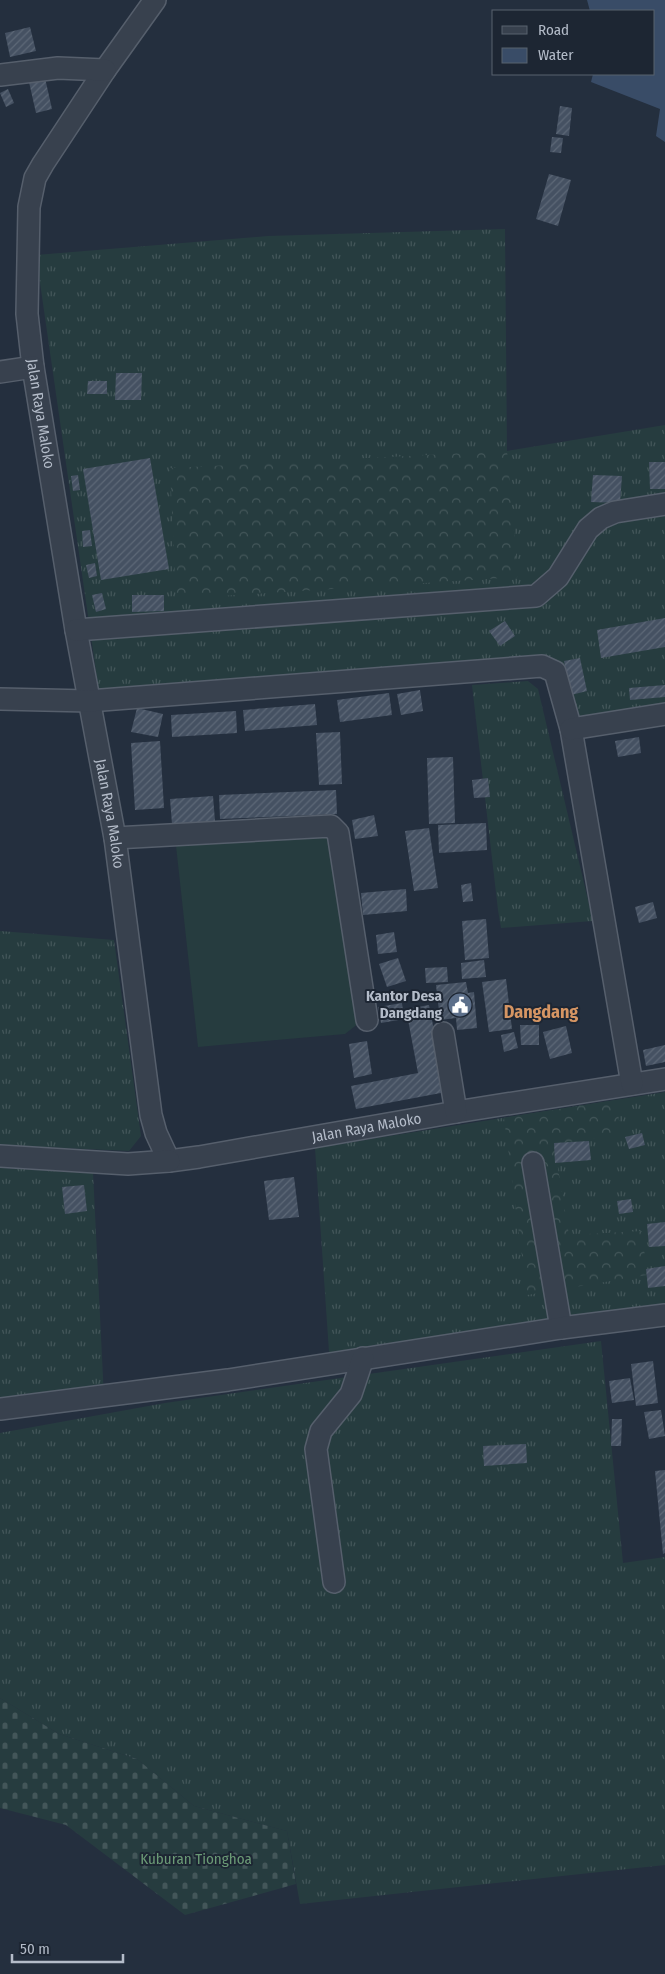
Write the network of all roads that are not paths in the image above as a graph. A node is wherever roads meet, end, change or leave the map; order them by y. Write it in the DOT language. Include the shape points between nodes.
graph roads {
  1 [pos="155,0"];
  2 [pos="105,70"];
  3 [pos="0,75"];
  4 [pos="32,366"];
  5 [pos="0,372"];
  6 [pos="665,504"];
  7 [pos="76,630"];
  8 [pos="0,699"];
  9 [pos="89,701"];
  10 [pos="665,714"];
  11 [pos="571,729"];
  12 [pos="115,838"];
  13 [pos="367,1020"];
  14 [pos="443,1032"];
  15 [pos="665,1079"];
  16 [pos="632,1084"];
  17 [pos="456,1112"];
  18 [pos="0,1156"];
  19 [pos="169,1161"];
  20 [pos="533,1163"];
  21 [pos="665,1316"];
  22 [pos="561,1328"];
  23 [pos="363,1358"];
  24 [pos="0,1409"];
  25 [pos="334,1582"];
  1 -- 2 [label="street, Jalan Raya Maloko"];
  2 -- 3 [label="street" via="58,68"];
  2 -- 4 [label="street, Jalan Raya Maloko" via="35,178 29,208 27,264"];
  4 -- 5 [label="street"];
  4 -- 7 [label="street, Jalan Raya Maloko"];
  6 -- 7 [label="street" via="624,510 601,518 588,529 558,576 536,596"];
  7 -- 9 [label="street, Jalan Raya Maloko"];
  8 -- 9 [label="street"];
  9 -- 11 [label="street" via="542,666 555,672"];
  9 -- 12 [label="street, Jalan Raya Maloko"];
  10 -- 11 [label="street"];
  11 -- 16 [label="street"];
  12 -- 13 [label="street" via="330,826 338,834"];
  12 -- 19 [label="street, Jalan Raya Maloko" via="150,1115"];
  14 -- 17 [label="street"];
  15 -- 16 [label="street, Jalan Raya Maloko"];
  16 -- 17 [label="street, Jalan Raya Maloko"];
  17 -- 19 [label="street, Jalan Raya Maloko"];
  18 -- 19 [label="street" via="128,1164"];
  20 -- 22 [label="street"];
  21 -- 22 [label="street"];
  22 -- 23 [label="street"];
  23 -- 24 [label="street" via="228,1380"];
  23 -- 25 [label="street" via="351,1394 321,1431 316,1449"];
}
